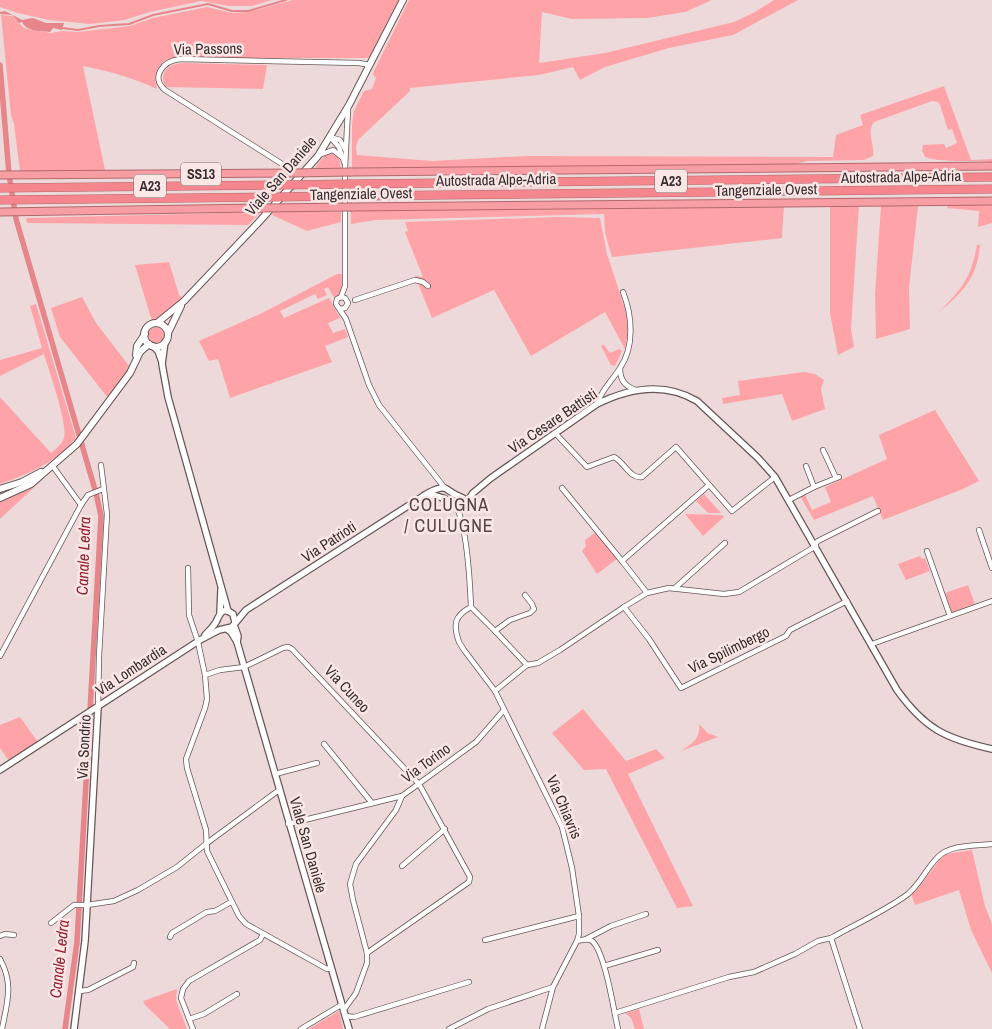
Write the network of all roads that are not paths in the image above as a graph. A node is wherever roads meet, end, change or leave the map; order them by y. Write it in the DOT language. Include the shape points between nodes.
graph roads {
  1 [pos="403,0"];
  2 [pos="370,65"];
  3 [pos="349,105"];
  4 [pos="330,137"];
  5 [pos="346,152"];
  6 [pos="318,156"];
  7 [pos="343,158"];
  8 [pos="992,166"];
  9 [pos="348,170"];
  10 [pos="291,171"];
  11 [pos="2,175"];
  12 [pos="992,177"];
  13 [pos="3,188"];
  14 [pos="992,189"];
  15 [pos="0,200"];
  16 [pos="992,201"];
  17 [pos="4,212"];
  18 [pos="428,286"];
  19 [pos="623,292"];
  20 [pos="341,297"];
  21 [pos="346,300"];
  22 [pos="355,300"];
  23 [pos="184,301"];
  24 [pos="344,308"];
  25 [pos="157,323"];
  26 [pos="168,333"];
  27 [pos="145,334"];
  28 [pos="165,342"];
  29 [pos="151,345"];
  30 [pos="135,362"];
  31 [pos="162,364"];
  32 [pos="620,367"];
  33 [pos="637,391"];
  34 [pos="597,404"];
  35 [pos="556,434"];
  36 [pos="823,450"];
  37 [pos="52,465"];
  38 [pos="101,465"];
  39 [pos="806,466"];
  40 [pos="775,477"];
  41 [pos="709,485"];
  42 [pos="440,486"];
  43 [pos="814,487"];
  44 [pos="562,488"];
  45 [pos="0,489"];
  46 [pos="102,490"];
  47 [pos="473,493"];
  48 [pos="426,495"];
  49 [pos="438,496"];
  50 [pos="460,497"];
  51 [pos="0,498"];
  52 [pos="789,500"];
  53 [pos="464,504"];
  54 [pos="82,505"];
  55 [pos="456,506"];
  56 [pos="878,511"];
  57 [pos="461,518"];
  58 [pos="979,530"];
  59 [pos="725,543"];
  60 [pos="815,545"];
  61 [pos="927,551"];
  62 [pos="622,561"];
  63 [pos="188,568"];
  64 [pos="992,568"];
  65 [pos="221,586"];
  66 [pos="675,588"];
  67 [pos="647,594"];
  68 [pos="525,595"];
  69 [pos="848,601"];
  70 [pos="992,601"];
  71 [pos="471,607"];
  72 [pos="624,607"];
  73 [pos="246,610"];
  74 [pos="231,612"];
  75 [pos="220,613"];
  76 [pos="950,616"];
  77 [pos="217,620"];
  78 [pos="234,623"];
  79 [pos="225,629"];
  80 [pos="496,631"];
  81 [pos="199,641"];
  82 [pos="238,642"];
  83 [pos="872,644"];
  84 [pos="0,656"];
  85 [pos="527,665"];
  86 [pos="244,666"];
  87 [pos="205,675"];
  88 [pos="495,691"];
  89 [pos="97,708"];
  90 [pos="504,710"];
  91 [pos="324,744"];
  92 [pos="992,749"];
  93 [pos="317,763"];
  94 [pos="0,770"];
  95 [pos="275,774"];
  96 [pos="419,784"];
  97 [pos="279,790"];
  98 [pos="402,796"];
  99 [pos="372,803"];
  100 [pos="288,824"];
  101 [pos="445,829"];
  102 [pos="205,844"];
  103 [pos="992,844"];
  104 [pos="402,866"];
  105 [pos="231,902"];
  106 [pos="85,905"];
  107 [pos="646,914"];
  108 [pos="579,916"];
  109 [pos="51,923"];
  110 [pos="263,934"];
  111 [pos="14,935"];
  112 [pos="0,936"];
  113 [pos="170,937"];
  114 [pos="830,938"];
  115 [pos="586,939"];
  116 [pos="485,940"];
  117 [pos="577,941"];
  118 [pos="658,950"];
  119 [pos="367,953"];
  120 [pos="0,959"];
  121 [pos="134,963"];
  122 [pos="604,966"];
  123 [pos="331,968"];
  124 [pos="469,982"];
  125 [pos="553,987"];
  126 [pos="79,991"];
  127 [pos="237,994"];
  128 [pos="343,1011"];
  129 [pos="614,1014"];
  130 [pos="189,1019"];
  131 [pos="2,1029"];
  132 [pos="74,1029"];
  133 [pos="193,1029"];
  134 [pos="301,1029"];
  135 [pos="349,1029"];
  136 [pos="450,1029"];
  137 [pos="542,1029"];
  138 [pos="618,1029"];
  139 [pos="860,1029"];
  1 -- 2 [label="main road, Viale San Daniele"];
  2 -- 3 [label="main road, Viale San Daniele"];
  2 -- 10 [label="street, Via Passons" via="180,59 161,68 160,83 165,90"];
  3 -- 4 [label="main road, Viale San Daniele"];
  3 -- 5 [label="street"];
  4 -- 5 [label="street" via="340,140"];
  4 -- 6 [label="main road, Viale San Daniele"];
  4 -- 7 [label="street"];
  5 -- 9 [label="street"];
  6 -- 7 [label="street" via="333,150"];
  6 -- 23 [label="main road, Viale San Daniele"];
  7 -- 9 [label="street"];
  8 -- 9 [label="highway, Tangenziale Ovest / SS13"];
  9 -- 10 [label="highway, Tangenziale Ovest / SS13, bridge"];
  9 -- 20 [label="street" via="345,290"];
  10 -- 11 [label="highway, Tangenziale Ovest / SS13"];
  12 -- 13 [label="highway, Autostrada Alpe-Adria / A23, bridge"];
  14 -- 15 [label="highway, Autostrada Alpe-Adria / A23, bridge"];
  16 -- 17 [label="highway, Tangenziale Ovest, bridge"];
  18 -- 22 [label="street" via="415,280"];
  19 -- 32 [label="street" via="631,325"];
  20 -- 21 [label="street"];
  20 -- 24 [label="street" via="337,307"];
  21 -- 22 [label="street"];
  21 -- 24 [label="street"];
  22 -- 24 [label="street"];
  23 -- 25 [label="main road, Viale San Daniele"];
  23 -- 26 [label="main road, Viale San Daniele"];
  24 -- 42 [label="street" via="369,385 379,405"];
  25 -- 26 [label="main road"];
  25 -- 27 [label="main road, Viale San Daniele" via="149,326"];
  26 -- 28 [label="main road, Viale San Daniele"];
  27 -- 29 [label="main road, Viale San Daniele"];
  27 -- 30 [label="main road" via="137,346"];
  28 -- 29 [label="main road" via="159,346"];
  28 -- 31 [label="street, Viale San Daniele"];
  29 -- 30 [label="main road" via="142,349"];
  29 -- 31 [label="street, Viale San Daniele" via="158,352"];
  30 -- 37 [label="main road" via="86,434"];
  31 -- 65 [label="street, Viale San Daniele" via="168,397"];
  32 -- 33 [label="street" via="626,385"];
  32 -- 34 [label="street" via="601,392"];
  33 -- 34 [label="street, Via Cesare Battisti" via="622,393"];
  33 -- 40 [label="street, Via Cesare Battisti" via="673,390 697,401"];
  34 -- 35 [label="street, Via Cesare Battisti"];
  35 -- 41 [label="street" via="587,467 614,456 637,478 676,447"];
  35 -- 47 [label="street, Via Cesare Battisti"];
  36 -- 43 [label="street" via="838,478"];
  37 -- 45 [label="main road" via="22,482"];
  37 -- 51 [label="main road" via="31,484"];
  37 -- 54 [label="street"];
  38 -- 46 [label="street, Via Sondrio"];
  39 -- 43 [label="street"];
  40 -- 41 [label="street" via="732,511"];
  40 -- 52 [label="street, Via Cesare Battisti"];
  41 -- 62 [label="street"];
  42 -- 48 [label="street, Via Patrioti"];
  42 -- 49 [label="street"];
  42 -- 50 [label="street"];
  43 -- 52 [label="street"];
  44 -- 62 [label="street"];
  46 -- 54 [label="street" via="85,497"];
  46 -- 89 [label="street, Via Sondrio" via="107,514"];
  47 -- 50 [label="street, Via Cesare Battisti"];
  47 -- 53 [label="street, Via Cesare Battisti"];
  48 -- 49 [label="street"];
  48 -- 73 [label="street, Via Patrioti"];
  49 -- 55 [label="street"];
  50 -- 53 [label="street"];
  52 -- 60 [label="street, Via Cesare Battisti"];
  53 -- 55 [label="street" via="460,508"];
  53 -- 57 [label="street, Via Cesare Battisti"];
  54 -- 84 [label="street"];
  55 -- 57 [label="street, Via Cesare Battisti"];
  56 -- 60 [label="street" via="818,540"];
  57 -- 71 [label="street, Via Cesare Battisti"];
  58 -- 64 [label="street"];
  59 -- 66 [label="street"];
  60 -- 66 [label="street" via="739,592 724,594"];
  60 -- 69 [label="street, Via Cesare Battisti"];
  61 -- 76 [label="street"];
  62 -- 67 [label="street"];
  63 -- 81 [label="street" via="189,615"];
  65 -- 74 [label="street, Viale San Daniele"];
  65 -- 75 [label="street, Viale San Daniele"];
  66 -- 67 [label="street"];
  67 -- 72 [label="street"];
  68 -- 80 [label="street" via="534,609 510,620"];
  69 -- 72 [label="street, Via Spilimbergo" via="681,688"];
  69 -- 83 [label="street, Via Cesare Battisti"];
  70 -- 76 [label="street"];
  71 -- 80 [label="street"];
  71 -- 88 [label="street, Via Chiavris" via="458,615 456,631 459,642"];
  72 -- 85 [label="street" via="560,650"];
  73 -- 74 [label="street, Via Patrioti"];
  73 -- 78 [label="street, Via Patrioti"];
  74 -- 75 [label="street"];
  74 -- 78 [label="street"];
  75 -- 77 [label="street"];
  76 -- 83 [label="street"];
  77 -- 79 [label="street"];
  77 -- 81 [label="street, Via Lombardia"];
  78 -- 79 [label="street"];
  78 -- 82 [label="street, Viale San Daniele"];
  79 -- 81 [label="street, Via Lombardia"];
  79 -- 82 [label="street, Viale San Daniele"];
  80 -- 85 [label="street"];
  81 -- 87 [label="street"];
  81 -- 89 [label="street, Via Lombardia"];
  82 -- 86 [label="street, Viale San Daniele"];
  83 -- 92 [label="street, Via Cesare Battisti" via="897,690 924,721 956,740"];
  85 -- 88 [label="street"];
  86 -- 87 [label="street"];
  86 -- 95 [label="street, Viale San Daniele"];
  86 -- 96 [label="street, Via Cuneo" via="283,648 292,649"];
  87 -- 102 [label="street" via="206,708 186,759 206,830"];
  88 -- 90 [label="street, Via Chiavris"];
  89 -- 94 [label="street, Via Lombardia"];
  89 -- 106 [label="street, Via Sondrio"];
  90 -- 96 [label="street, Via Torino" via="476,742"];
  90 -- 108 [label="street, Via Chiavris" via="562,828"];
  91 -- 99 [label="street"];
  93 -- 95 [label="street"];
  95 -- 97 [label="street, Viale San Daniele"];
  96 -- 98 [label="street, Via Torino"];
  96 -- 101 [label="street, Via Cuneo"];
  97 -- 100 [label="street, Viale San Daniele"];
  97 -- 102 [label="street"];
  98 -- 99 [label="street, Via Torino"];
  98 -- 119 [label="street" via="396,810 356,864 350,884"];
  99 -- 100 [label="street, Via Torino"];
  100 -- 123 [label="street, Viale San Daniele"];
  101 -- 104 [label="street"];
  101 -- 119 [label="street, Via Cuneo" via="470,877 469,882"];
  102 -- 105 [label="street"];
  102 -- 106 [label="street" via="177,867 138,890 114,900"];
  103 -- 114 [label="street" via="944,852 908,894"];
  105 -- 110 [label="street" via="238,916"];
  105 -- 113 [label="street" via="207,912"];
  106 -- 109 [label="street" via="74,905"];
  106 -- 126 [label="street, Via Sondrio"];
  107 -- 115 [label="street" via="610,926"];
  108 -- 116 [label="street"];
  108 -- 117 [label="street, Via Chiavris"];
  110 -- 123 [label="street" via="327,969"];
  110 -- 130 [label="street" via="260,940 186,984 180,998"];
  111 -- 112 [label="street"];
  114 -- 129 [label="street" via="754,972"];
  114 -- 139 [label="street"];
  115 -- 117 [label="street"];
  115 -- 122 [label="street" via="593,941"];
  117 -- 125 [label="street, Via Chiavris"];
  118 -- 122 [label="street"];
  119 -- 128 [label="street" via="356,993"];
  120 -- 131 [label="street" via="8,977 9,990"];
  121 -- 126 [label="street" via="134,967 88,990"];
  122 -- 129 [label="street"];
  123 -- 128 [label="street, Viale San Daniele"];
  124 -- 128 [label="street" via="354,1017"];
  125 -- 136 [label="street" via="488,1009"];
  125 -- 137 [label="street, Via Chiavris"];
  126 -- 132 [label="street, Via Sondrio"];
  127 -- 130 [label="street"];
  128 -- 134 [label="street"];
  128 -- 135 [label="street, Viale San Daniele"];
  129 -- 138 [label="street"];
  130 -- 133 [label="street"];
}
